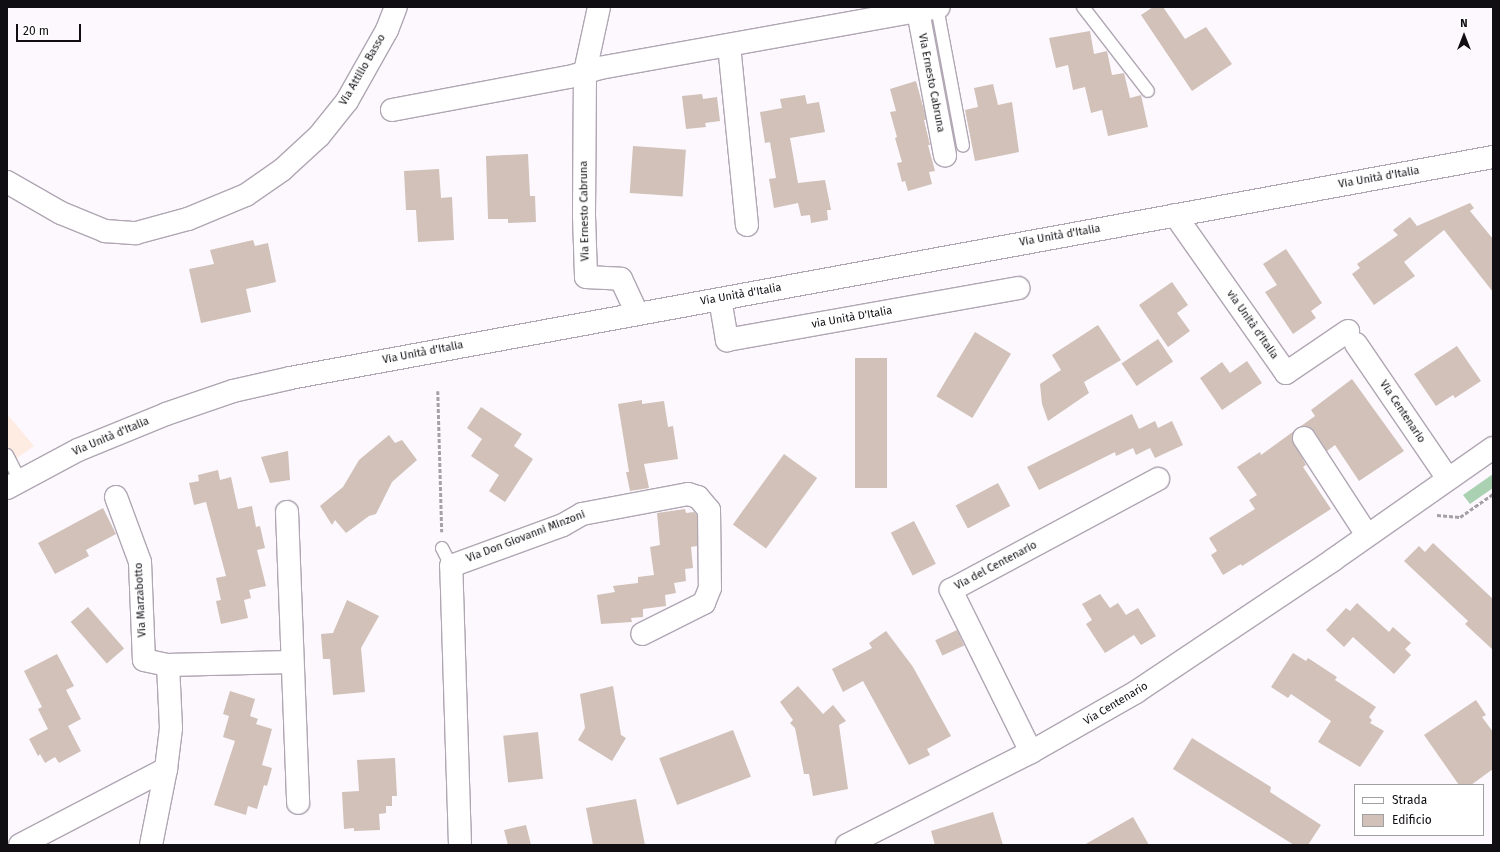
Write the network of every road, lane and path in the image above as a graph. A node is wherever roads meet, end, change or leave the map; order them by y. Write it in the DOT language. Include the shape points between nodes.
graph roads {
  1 [pos="396,7"];
  2 [pos="599,7"];
  3 [pos="1083,7"];
  4 [pos="931,8"];
  5 [pos="729,45"];
  6 [pos="585,72"];
  7 [pos="1148,91"];
  8 [pos="392,110"];
  9 [pos="954,151"];
  10 [pos="1493,157"];
  11 [pos="7,182"];
  12 [pos="1175,215"];
  13 [pos="747,225"];
  14 [pos="1018,288"];
  15 [pos="720,299"];
  16 [pos="637,314"];
  17 [pos="1352,337"];
  18 [pos="438,391"];
  19 [pos="1304,438"];
  20 [pos="1493,448"];
  21 [pos="11,471"];
  22 [pos="1158,479"];
  23 [pos="1448,479"];
  24 [pos="116,497"];
  25 [pos="287,512"];
  26 [pos="1367,535"];
  27 [pos="447,557"];
  28 [pos="642,634"];
  29 [pos="291,662"];
  30 [pos="168,665"];
  31 [pos="1030,752"];
  32 [pos="166,769"];
  33 [pos="298,803"];
  34 [pos="20,845"];
  35 [pos="151,845"];
  36 [pos="460,845"];
  37 [pos="847,845"];
  1 -- 11 [label="street, Via Attilio Basso" via="387,30 347,101 319,136 282,170 246,195 188,219 136,233 105,231 61,213"];
  2 -- 6 [label="street, Via Ernesto Cabruna"];
  3 -- 7 [label="lane"];
  4 -- 5 [label="street, Via Ernesto Cabruna"];
  4 -- 9 [label="street, Via Ernesto Cabruna"];
  5 -- 6 [label="street, Via Ernesto Cabruna"];
  5 -- 13 [label="street"];
  6 -- 8 [label="street, Via Ernesto Cabruna"];
  6 -- 16 [label="street, Via Ernesto Cabruna" via="586,277 621,279"];
  10 -- 12 [label="street, Via Unità d'Italia"];
  12 -- 15 [label="street, Via Unità d'Italia"];
  12 -- 17 [label="street, via Unità d'Italia" via="1286,373"];
  14 -- 15 [label="street, via Unità D'Italia" via="727,340"];
  15 -- 16 [label="street, Via Unità d'Italia"];
  16 -- 21 [label="street, Via Unità d'Italia" via="305,375 233,391 113,434 78,450"];
  17 -- 23 [label="street, Via Centenario"];
  18 -- 27 [label="path"];
  19 -- 26 [label="street"];
  20 -- 23 [label="street, Via Centenario"];
  22 -- 31 [label="street, Via del Centenario" via="951,590"];
  23 -- 26 [label="street, Via Centenario"];
  24 -- 30 [label="street, Via Marzabotto" via="140,562 144,660"];
  25 -- 29 [label="street"];
  26 -- 31 [label="street, Via Centenario" via="1167,673 1097,716"];
  27 -- 28 [label="street, Via Don Giovanni Minzoni" via="563,525 582,514 688,494 698,497 709,510 710,588 704,603"];
  27 -- 36 [label="street"];
  29 -- 30 [label="street, Via Marzabotto"];
  29 -- 33 [label="street"];
  30 -- 32 [label="street" via="171,728"];
  31 -- 37 [label="street, Via Centenario"];
  32 -- 34 [label="street"];
  32 -- 35 [label="street"];
}
